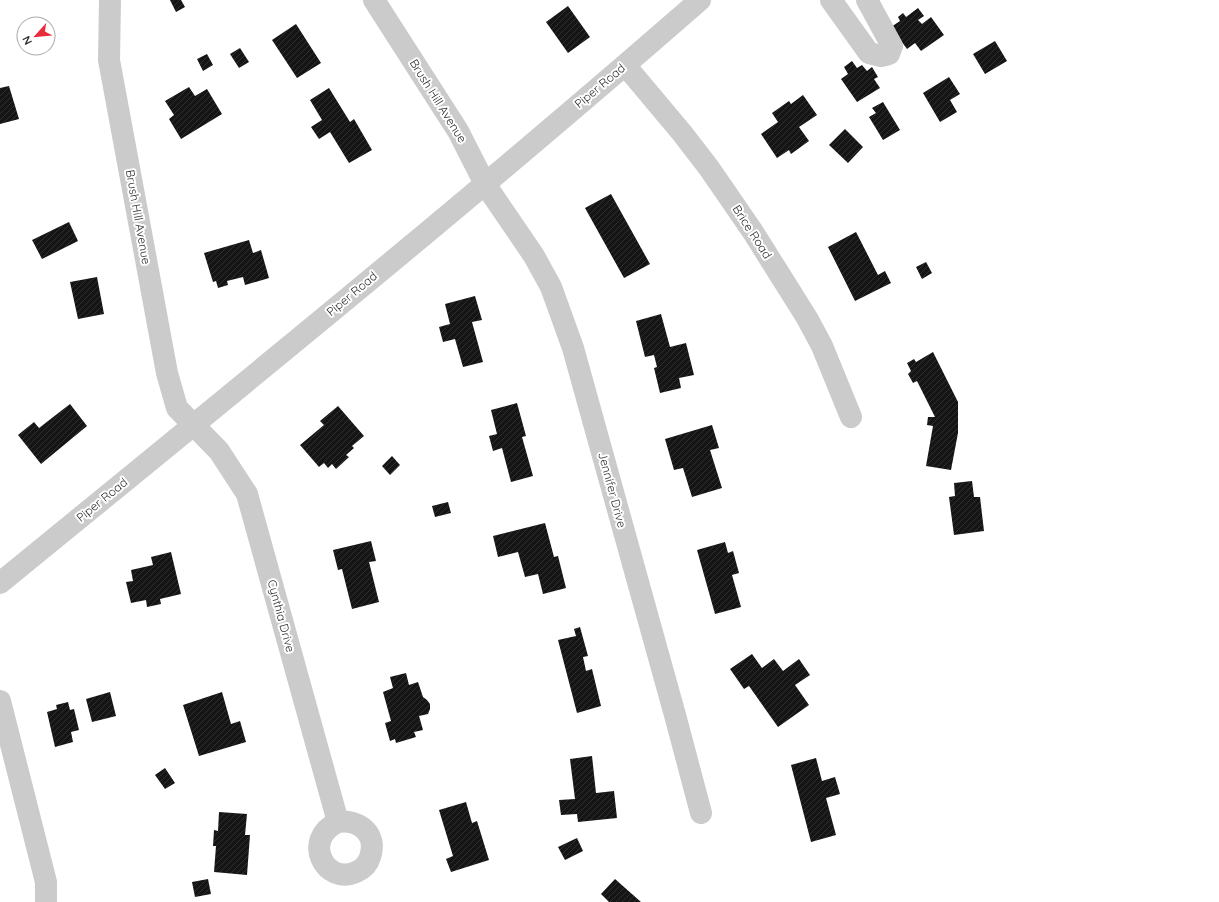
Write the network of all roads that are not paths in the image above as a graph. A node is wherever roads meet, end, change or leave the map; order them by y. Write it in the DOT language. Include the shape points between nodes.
graph roads {
  1 [pos="110,0"];
  2 [pos="374,0"];
  3 [pos="700,0"];
  4 [pos="831,0"];
  5 [pos="867,0"];
  6 [pos="625,65"];
  7 [pos="485,184"];
  8 [pos="851,417"];
  9 [pos="193,426"];
  10 [pos="0,583"];
  11 [pos="0,701"];
  12 [pos="701,813"];
  13 [pos="338,822"];
  14 [pos="46,902"];
  1 -- 9 [label="street, Brush Hill Avenue" via="110,60 167,373 176,408"];
  2 -- 7 [label="street, Brush Hill Avenue" via="458,131"];
  3 -- 6 [label="street, Piper Road"];
  4 -- 5 [label="street" via="870,53 881,56 889,54 892,46"];
  6 -- 7 [label="street, Piper Road"];
  6 -- 8 [label="street, Brice Road" via="709,168 753,232 822,346"];
  7 -- 9 [label="street, Piper Road"];
  7 -- 12 [label="street, Jennifer Drive" via="534,256 559,307 575,356"];
  9 -- 10 [label="street, Piper Road"];
  9 -- 13 [label="street, Cynthia Drive" via="219,451 247,494"];
  11 -- 14 [label="street" via="46,882"];
}
